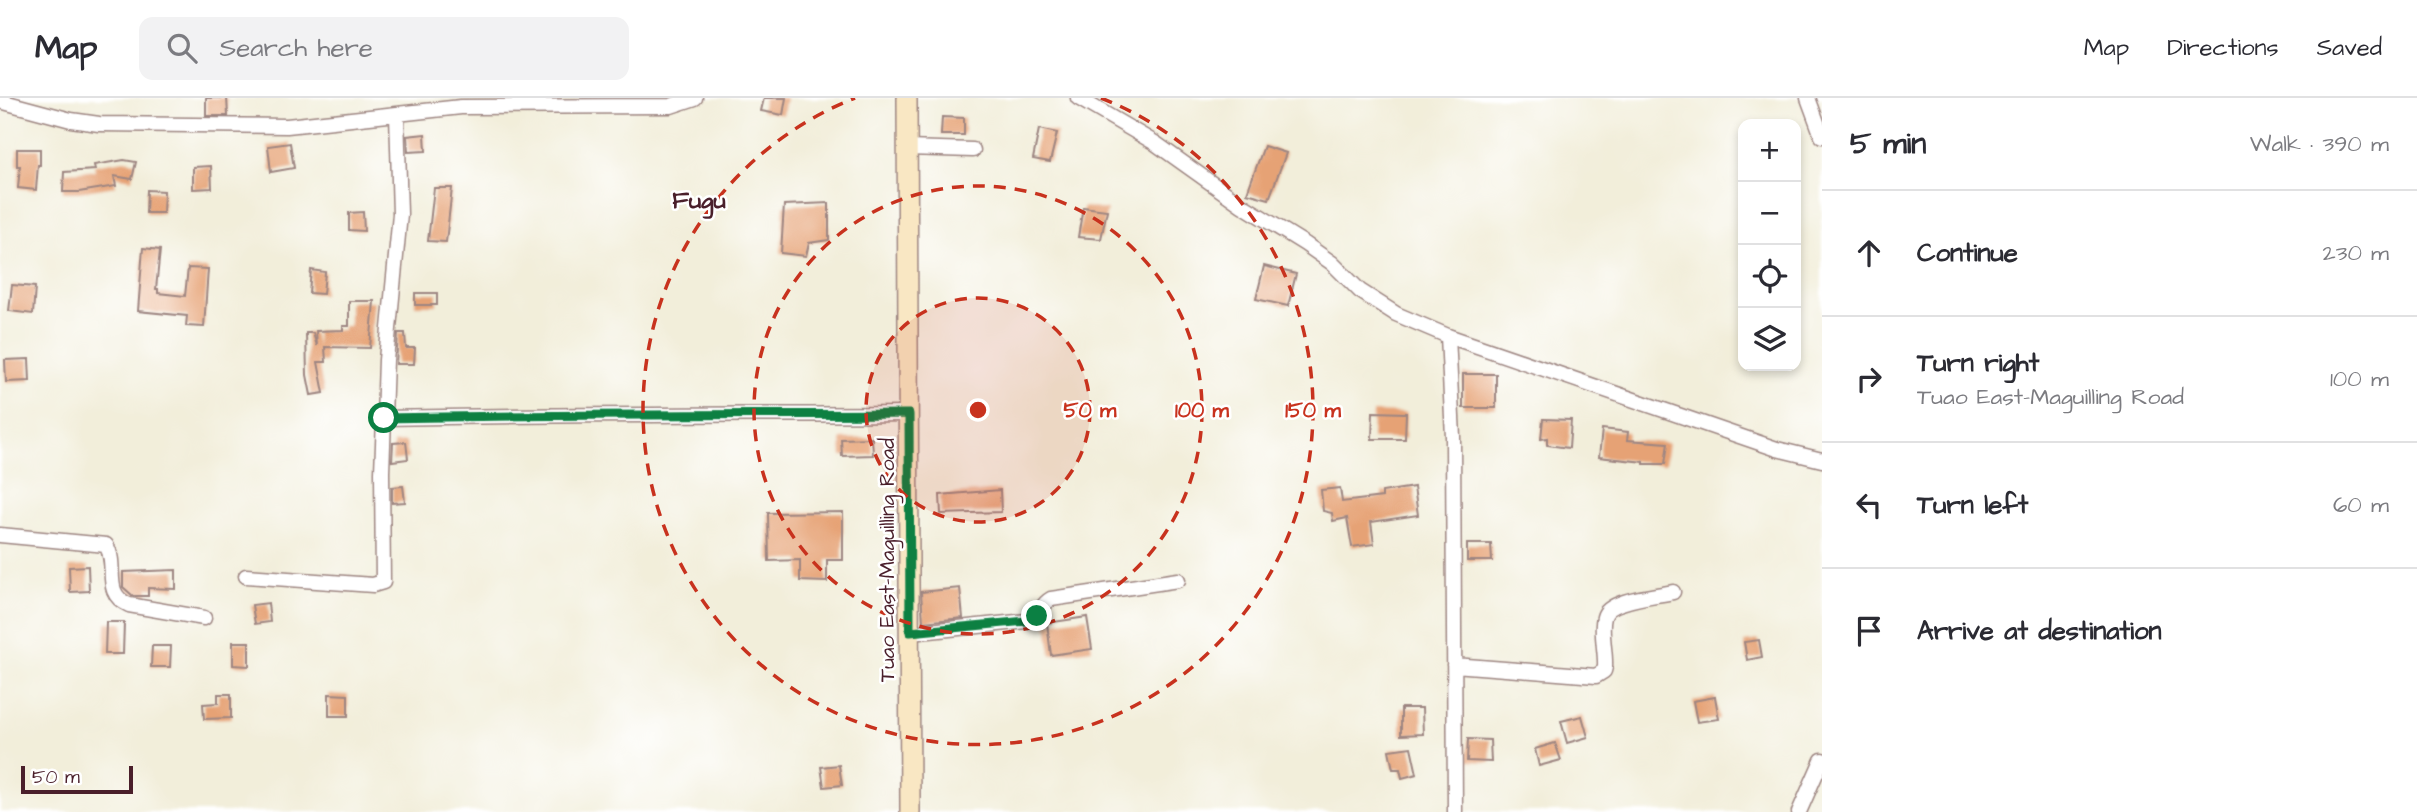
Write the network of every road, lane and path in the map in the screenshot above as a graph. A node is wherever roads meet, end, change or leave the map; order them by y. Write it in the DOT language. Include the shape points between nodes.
graph roads {
  1 [pos="695,98"];
  2 [pos="907,98"];
  3 [pos="1078,98"];
  4 [pos="1808,98"];
  5 [pos="0,101"];
  6 [pos="656,102"];
  7 [pos="397,114"];
  8 [pos="1822,136"];
  9 [pos="906,148"];
  10 [pos="973,150"];
  11 [pos="1448,336"];
  12 [pos="909,414"];
  13 [pos="384,418"];
  14 [pos="1822,460"];
  15 [pos="0,535"];
  16 [pos="246,576"];
  17 [pos="1178,580"];
  18 [pos="1673,592"];
  19 [pos="204,618"];
  20 [pos="910,632"];
  21 [pos="1454,666"];
  22 [pos="1822,760"];
  23 [pos="910,812"];
  24 [pos="1455,812"];
  25 [pos="1799,812"];
  1 -- 6 [label="street" via="671,106"];
  2 -- 9 [label="main road, Tuao East-Maguilling Road"];
  3 -- 11 [label="street" via="1297,239 1369,297"];
  4 -- 8 [label="street"];
  5 -- 7 [label="street" via="99,124 287,126"];
  6 -- 7 [label="street" via="461,107"];
  7 -- 13 [label="street" via="400,214"];
  9 -- 10 [label="street"];
  9 -- 12 [label="main road, Tuao East-Maguilling Road"];
  11 -- 14 [label="street" via="1777,449"];
  11 -- 21 [label="street"];
  12 -- 13 [label="street"];
  12 -- 20 [label="main road, Tuao East-Maguilling Road"];
  13 -- 16 [label="street" via="383,582"];
  15 -- 19 [label="street" via="106,545 113,589 120,601"];
  17 -- 20 [label="street" via="1051,599 1027,621"];
  18 -- 21 [label="street" via="1607,610 1601,674"];
  20 -- 23 [label="main road, Tuao East-Maguilling Road"];
  21 -- 24 [label="street"];
  22 -- 25 [label="street"];
}
